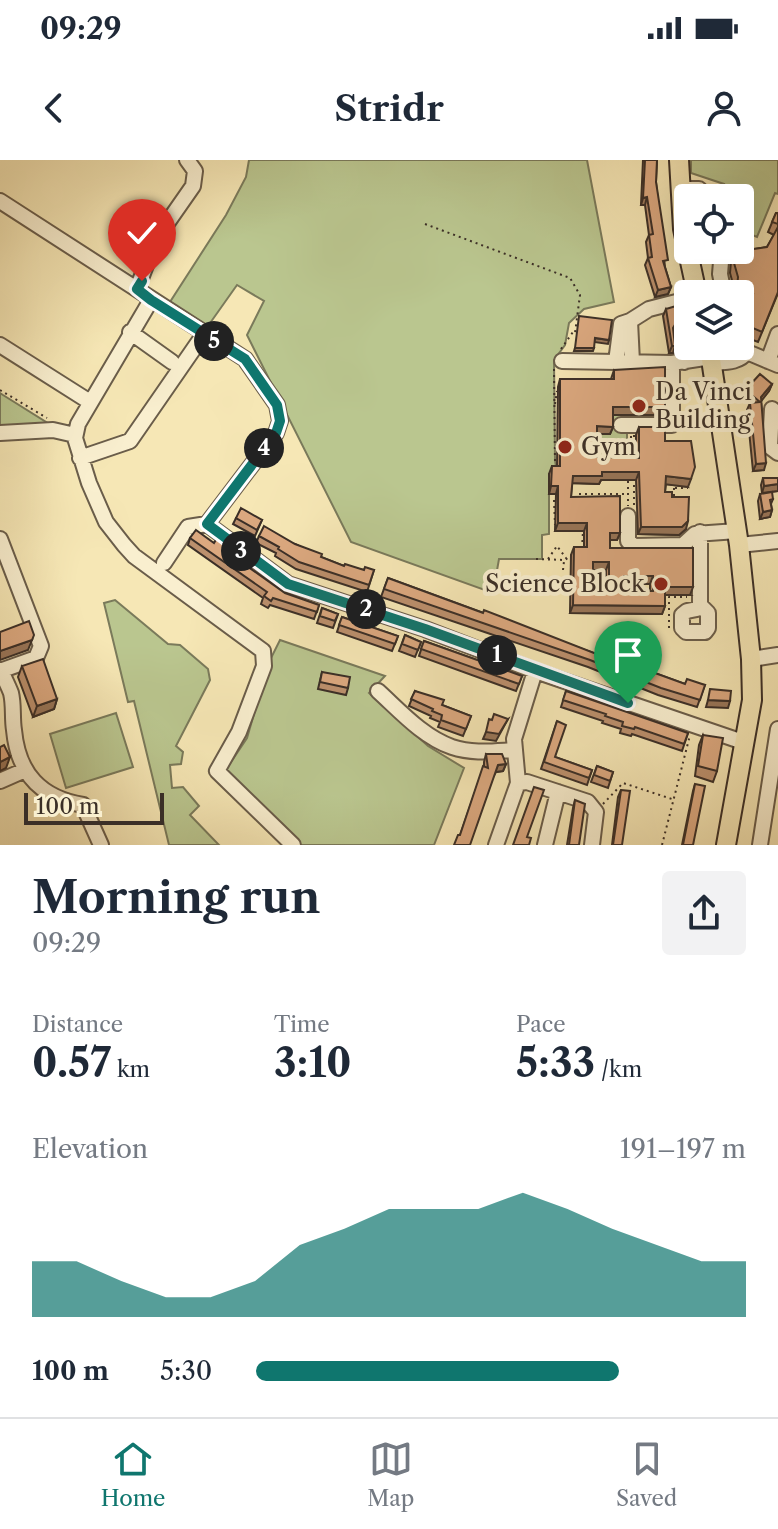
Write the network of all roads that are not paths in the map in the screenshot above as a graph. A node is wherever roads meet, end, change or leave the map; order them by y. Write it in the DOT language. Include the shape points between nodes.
graph roads {
  1 [pos="187,160"];
  2 [pos="679,160"];
  3 [pos="680,184"];
  4 [pos="0,201"];
  5 [pos="137,289"];
  6 [pos="151,300"];
  7 [pos="674,303"];
  8 [pos="630,321"];
  9 [pos="130,332"];
  10 [pos="204,334"];
  11 [pos="778,334"];
  12 [pos="0,345"];
  13 [pos="754,353"];
  14 [pos="559,358"];
  15 [pos="687,360"];
  16 [pos="711,360"];
  17 [pos="172,362"];
  18 [pos="616,362"];
  19 [pos="632,362"];
  20 [pos="678,362"];
  21 [pos="773,363"];
  22 [pos="90,402"];
  23 [pos="772,409"];
  24 [pos="626,428"];
  25 [pos="0,433"];
  26 [pos="75,435"];
  27 [pos="778,453"];
  28 [pos="80,458"];
  29 [pos="633,509"];
  30 [pos="207,524"];
  31 [pos="700,532"];
  32 [pos="738,538"];
  33 [pos="0,539"];
  34 [pos="778,541"];
  35 [pos="164,563"];
  36 [pos="700,605"];
  37 [pos="778,655"];
  38 [pos="751,659"];
  39 [pos="1,670"];
  40 [pos="535,671"];
  41 [pos="378,691"];
  42 [pos="778,729"];
  43 [pos="746,743"];
  44 [pos="515,750"];
  45 [pos="25,770"];
  46 [pos="0,781"];
  47 [pos="518,783"];
  48 [pos="558,792"];
  49 [pos="101,845"];
  50 [pos="293,845"];
  51 [pos="496,845"];
  52 [pos="545,845"];
  53 [pos="592,845"];
  54 [pos="726,845"];
  55 [pos="760,845"];
  1 -- 5 [label="street" via="195,170 194,184 155,241"];
  2 -- 3 [label="main road"];
  4 -- 5 [label="street"];
  5 -- 6 [label="street"];
  6 -- 9 [label="street"];
  6 -- 10 [label="street"];
  7 -- 8 [label="street"];
  8 -- 18 [label="street" via="621,324"];
  8 -- 19 [label="street"];
  9 -- 17 [label="street"];
  9 -- 22 [label="street"];
  10 -- 28 [label="street" via="130,441"];
  10 -- 30 [label="street" via="245,359 277,405 280,421"];
  11 -- 21 [label="street"];
  12 -- 22 [label="street"];
  13 -- 21 [label="street"];
  14 -- 18 [label="street"];
  15 -- 20 [label="street"];
  16 -- 32 [label="main road"];
  18 -- 19 [label="street"];
  19 -- 20 [label="street"];
  20 -- 24 [label="street" via="672,425"];
  22 -- 26 [label="street"];
  23 -- 27 [label="street" via="770,447"];
  25 -- 26 [label="street" via="53,430"];
  26 -- 28 [label="street"];
  28 -- 50 [label="street" via="102,513 132,555 263,651 264,667 217,771"];
  29 -- 31 [label="street" via="631,545 683,545"];
  30 -- 35 [label="street" via="188,527"];
  30 -- 40 [label="street" via="288,584"];
  31 -- 32 [label="street"];
  31 -- 36 [label="street"];
  32 -- 34 [label="street"];
  32 -- 38 [label="main road"];
  33 -- 39 [label="street" via="41,646 36,658"];
  37 -- 38 [label="street"];
  38 -- 43 [label="main road"];
  39 -- 45 [label="street" via="12,695 14,735"];
  40 -- 43 [label="street"];
  40 -- 44 [label="street"];
  41 -- 44 [label="street" via="419,728 452,747"];
  42 -- 55 [label="street"];
  43 -- 54 [label="main road"];
  44 -- 47 [label="street"];
  45 -- 46 [label="street"];
  45 -- 49 [label="street" via="38,788 83,805"];
  47 -- 48 [label="street"];
  47 -- 51 [label="street"];
  48 -- 52 [label="street"];
  48 -- 53 [label="street" via="588,802 596,812"];
}
